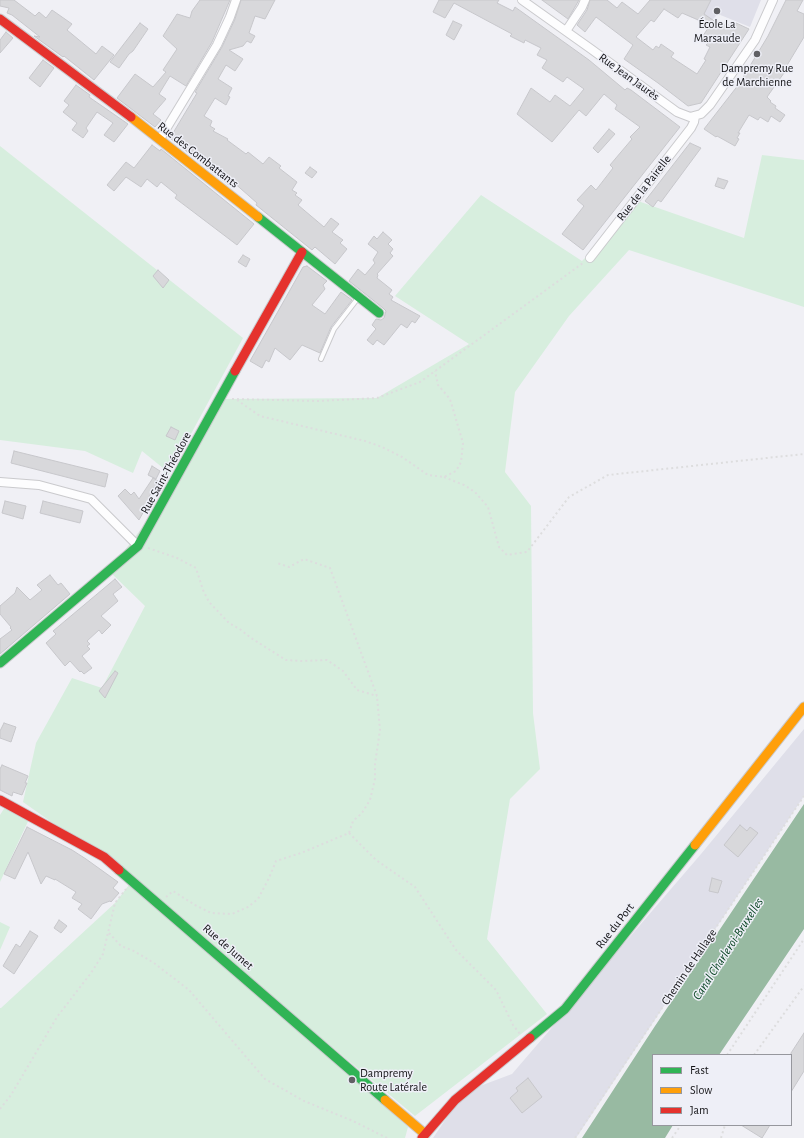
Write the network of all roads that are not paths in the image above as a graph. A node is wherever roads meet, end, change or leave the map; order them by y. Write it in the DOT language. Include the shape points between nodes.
graph roads {
  1 [pos="236,0"];
  2 [pos="522,0"];
  3 [pos="585,0"];
  4 [pos="773,0"];
  5 [pos="0,19"];
  6 [pos="566,31"];
  7 [pos="695,116"];
  8 [pos="160,139"];
  9 [pos="302,252"];
  10 [pos="590,258"];
  11 [pos="358,297"];
  12 [pos="379,313"];
  13 [pos="321,359"];
  14 [pos="0,482"];
  15 [pos="140,543"];
  16 [pos="0,663"];
  17 [pos="804,707"];
  18 [pos="0,800"];
  19 [pos="424,1136"];
  1 -- 8 [label="street" via="217,45"];
  2 -- 6 [label="street, Rue Jean Jaurès"];
  3 -- 6 [label="street"];
  4 -- 7 [label="street" via="750,48 710,105 704,112"];
  5 -- 8 [label="street, Rue des Combattants"];
  6 -- 7 [label="street, Rue Jean Jaurès" via="677,112 684,116"];
  7 -- 10 [label="street, Rue de la Pairelle" via="691,128"];
  8 -- 9 [label="street, Rue des Combattants"];
  9 -- 11 [label="street, Rue des Combattants"];
  9 -- 15 [label="street, Rue Saint-Théodore"];
  11 -- 12 [label="street, Rue des Combattants"];
  11 -- 13 [label="lane" via="334,329"];
  14 -- 15 [label="street" via="39,484 91,499"];
  15 -- 16 [label="street, Rue Saint-Théodore"];
  17 -- 19 [label="street, Rue du Port" via="565,1009 455,1100"];
  18 -- 19 [label="street, Rue de Jumet" via="104,857"];
}
